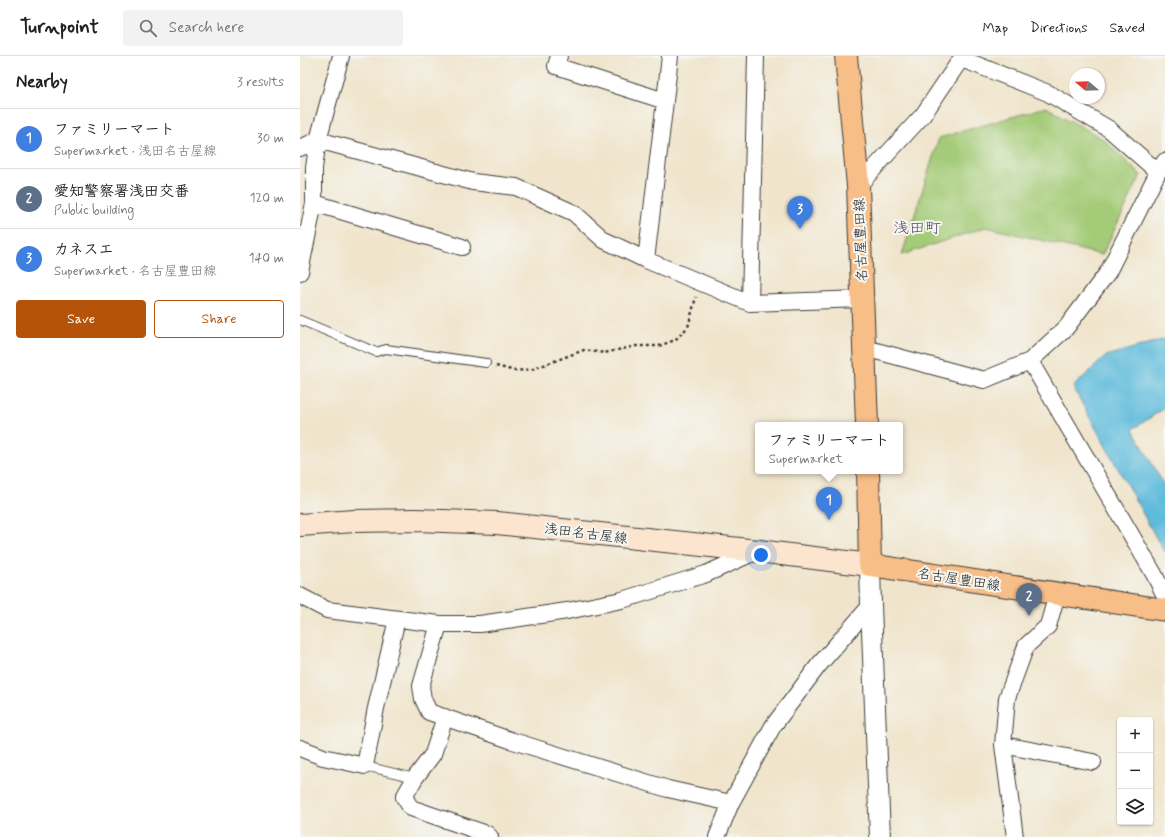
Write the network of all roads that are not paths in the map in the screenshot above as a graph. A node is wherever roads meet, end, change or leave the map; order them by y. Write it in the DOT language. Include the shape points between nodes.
graph roads {
  1 [pos="341,56"];
  2 [pos="559,56"];
  3 [pos="670,56"];
  4 [pos="756,56"];
  5 [pos="846,56"];
  6 [pos="963,58"];
  7 [pos="665,102"];
  8 [pos="318,140"];
  9 [pos="300,148"];
  10 [pos="1161,167"];
  11 [pos="858,186"];
  12 [pos="314,203"];
  13 [pos="462,247"];
  14 [pos="646,260"];
  15 [pos="300,272"];
  16 [pos="862,299"];
  17 [pos="750,303"];
  18 [pos="300,320"];
  19 [pos="864,348"];
  20 [pos="1030,361"];
  21 [pos="486,363"];
  22 [pos="866,422"];
  23 [pos="868,474"];
  24 [pos="300,525"];
  25 [pos="758,551"];
  26 [pos="870,565"];
  27 [pos="1057,594"];
  28 [pos="300,596"];
  29 [pos="1165,596"];
  30 [pos="871,605"];
  31 [pos="1165,610"];
  32 [pos="397,619"];
  33 [pos="439,624"];
  34 [pos="445,717"];
  35 [pos="1003,745"];
  36 [pos="300,748"];
  37 [pos="1093,762"];
  38 [pos="365,766"];
  39 [pos="416,778"];
  40 [pos="731,803"];
  41 [pos="490,837"];
  42 [pos="717,837"];
  43 [pos="880,837"];
  44 [pos="1015,837"];
  1 -- 8 [label="street"];
  2 -- 7 [label="street" via="556,66"];
  3 -- 7 [label="street"];
  4 -- 17 [label="street"];
  5 -- 11 [label="main road, 名古屋豊田線"];
  6 -- 10 [label="street" via="1048,93 1110,129"];
  6 -- 11 [label="street" via="923,115"];
  7 -- 14 [label="street"];
  8 -- 9 [label="street"];
  8 -- 12 [label="street" via="314,168"];
  8 -- 14 [label="street" via="473,182 516,187 574,213 604,240"];
  10 -- 20 [label="street" via="1108,272 1066,328"];
  11 -- 16 [label="main road, 名古屋豊田線"];
  12 -- 13 [label="street"];
  12 -- 15 [label="street"];
  14 -- 17 [label="street"];
  16 -- 17 [label="street"];
  16 -- 19 [label="main road, 名古屋豊田線"];
  18 -- 21 [label="lane" via="376,352 386,349"];
  19 -- 20 [label="street" via="984,380"];
  19 -- 22 [label="main road, 名古屋豊田線"];
  20 -- 29 [label="street"];
  23 -- 26 [label="main road"];
  24 -- 25 [label="main road, 浅田名古屋線" via="416,520 497,523"];
  25 -- 26 [label="main road, 浅田名古屋線"];
  25 -- 33 [label="street" via="706,574 622,600 480,624"];
  26 -- 27 [label="main road, 名古屋豊田線"];
  26 -- 30 [label="street"];
  27 -- 31 [label="main road, 名古屋豊田線"];
  27 -- 35 [label="street" via="1048,626 1026,646 1007,698"];
  28 -- 32 [label="street" via="327,610"];
  30 -- 40 [label="street" via="818,666 773,726"];
  30 -- 43 [label="street"];
  32 -- 33 [label="street"];
  32 -- 38 [label="street"];
  33 -- 34 [label="street" via="421,694 429,712"];
  34 -- 39 [label="street" via="433,754"];
  34 -- 40 [label="street" via="510,740 668,788"];
  35 -- 37 [label="street"];
  35 -- 44 [label="street"];
  36 -- 38 [label="street" via="323,757"];
  38 -- 39 [label="lane"];
  39 -- 41 [label="street" via="404,797 411,808"];
  40 -- 42 [label="street"];
}
